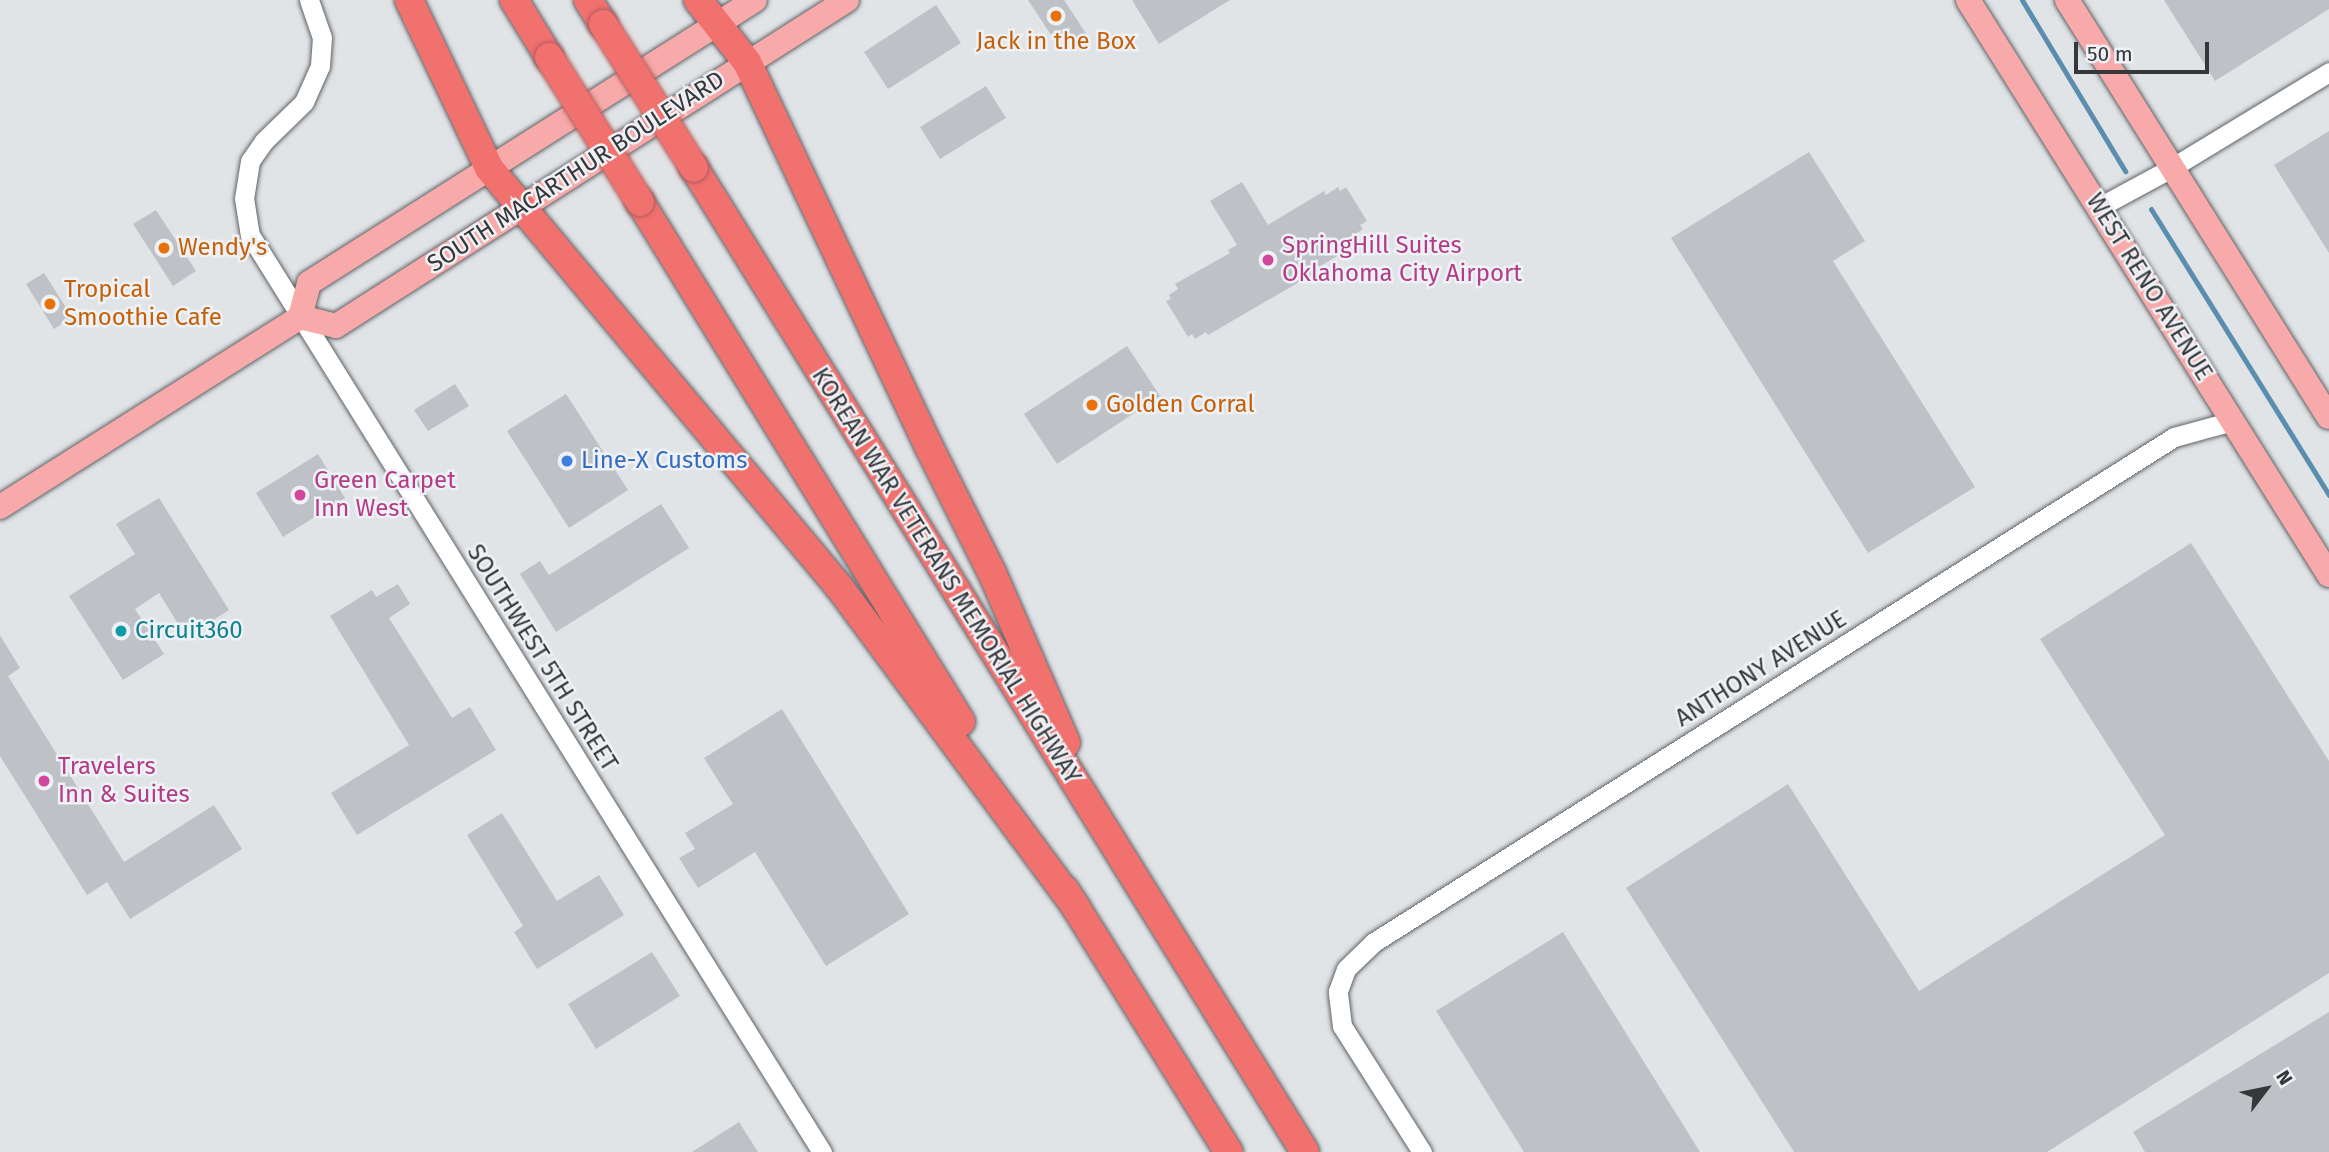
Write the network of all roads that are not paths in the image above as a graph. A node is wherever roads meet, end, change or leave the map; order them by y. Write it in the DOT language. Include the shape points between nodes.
graph roads {
  1 [pos="309,0"];
  2 [pos="408,0"];
  3 [pos="514,0"];
  4 [pos="588,0"];
  5 [pos="698,0"];
  6 [pos="755,0"];
  7 [pos="847,0"];
  8 [pos="1968,0"];
  9 [pos="2067,0"];
  10 [pos="718,24"];
  11 [pos="747,62"];
  12 [pos="2329,72"];
  13 [pos="2173,167"];
  14 [pos="489,168"];
  15 [pos="522,206"];
  16 [pos="2099,207"];
  17 [pos="300,317"];
  18 [pos="2329,417"];
  19 [pos="2233,421"];
  20 [pos="0,507"];
  21 [pos="2329,575"];
  22 [pos="1100,823"];
  23 [pos="1076,907"];
  24 [pos="822,1152"];
  25 [pos="1229,1152"];
  26 [pos="1305,1152"];
  27 [pos="1422,1152"];
  1 -- 17 [label="street, SOUTHWEST 5TH STREET" via="322,37 320,66 304,102 250,161 244,198 250,235"];
  2 -- 14 [label="highway"];
  3 -- 23 [label="highway, bridge"];
  4 -- 22 [label="highway, KOREAN WAR VETERANS MEMORIAL HIGHWAY, bridge"];
  5 -- 10 [label="highway"];
  6 -- 10 [label="main road, SOUTH MACARTHUR BOULEVARD"];
  7 -- 11 [label="main road, SOUTH MACARTHUR BOULEVARD"];
  8 -- 16 [label="main road, WEST RENO AVENUE"];
  9 -- 13 [label="main road"];
  10 -- 11 [label="highway"];
  10 -- 14 [label="main road, SOUTH MACARTHUR BOULEVARD"];
  11 -- 15 [label="main road, SOUTH MACARTHUR BOULEVARD"];
  11 -- 22 [label="highway" via="993,575"];
  12 -- 13 [label="street"];
  13 -- 16 [label="street"];
  13 -- 18 [label="main road"];
  14 -- 15 [label="highway"];
  14 -- 17 [label="main road, SOUTH MACARTHUR BOULEVARD" via="309,283"];
  15 -- 17 [label="main road, SOUTH MACARTHUR BOULEVARD" via="336,326"];
  15 -- 23 [label="highway" via="840,588"];
  16 -- 19 [label="main road, WEST RENO AVENUE"];
  17 -- 20 [label="main road"];
  17 -- 24 [label="street, SOUTHWEST 5TH STREET"];
  19 -- 21 [label="main road, WEST RENO AVENUE"];
  19 -- 27 [label="street, ANTHONY AVENUE" via="2174,437 1374,942 1346,969 1338,991 1342,1026"];
  22 -- 26 [label="highway, KOREAN WAR VETERANS MEMORIAL HIGHWAY"];
  23 -- 25 [label="highway"];
}
